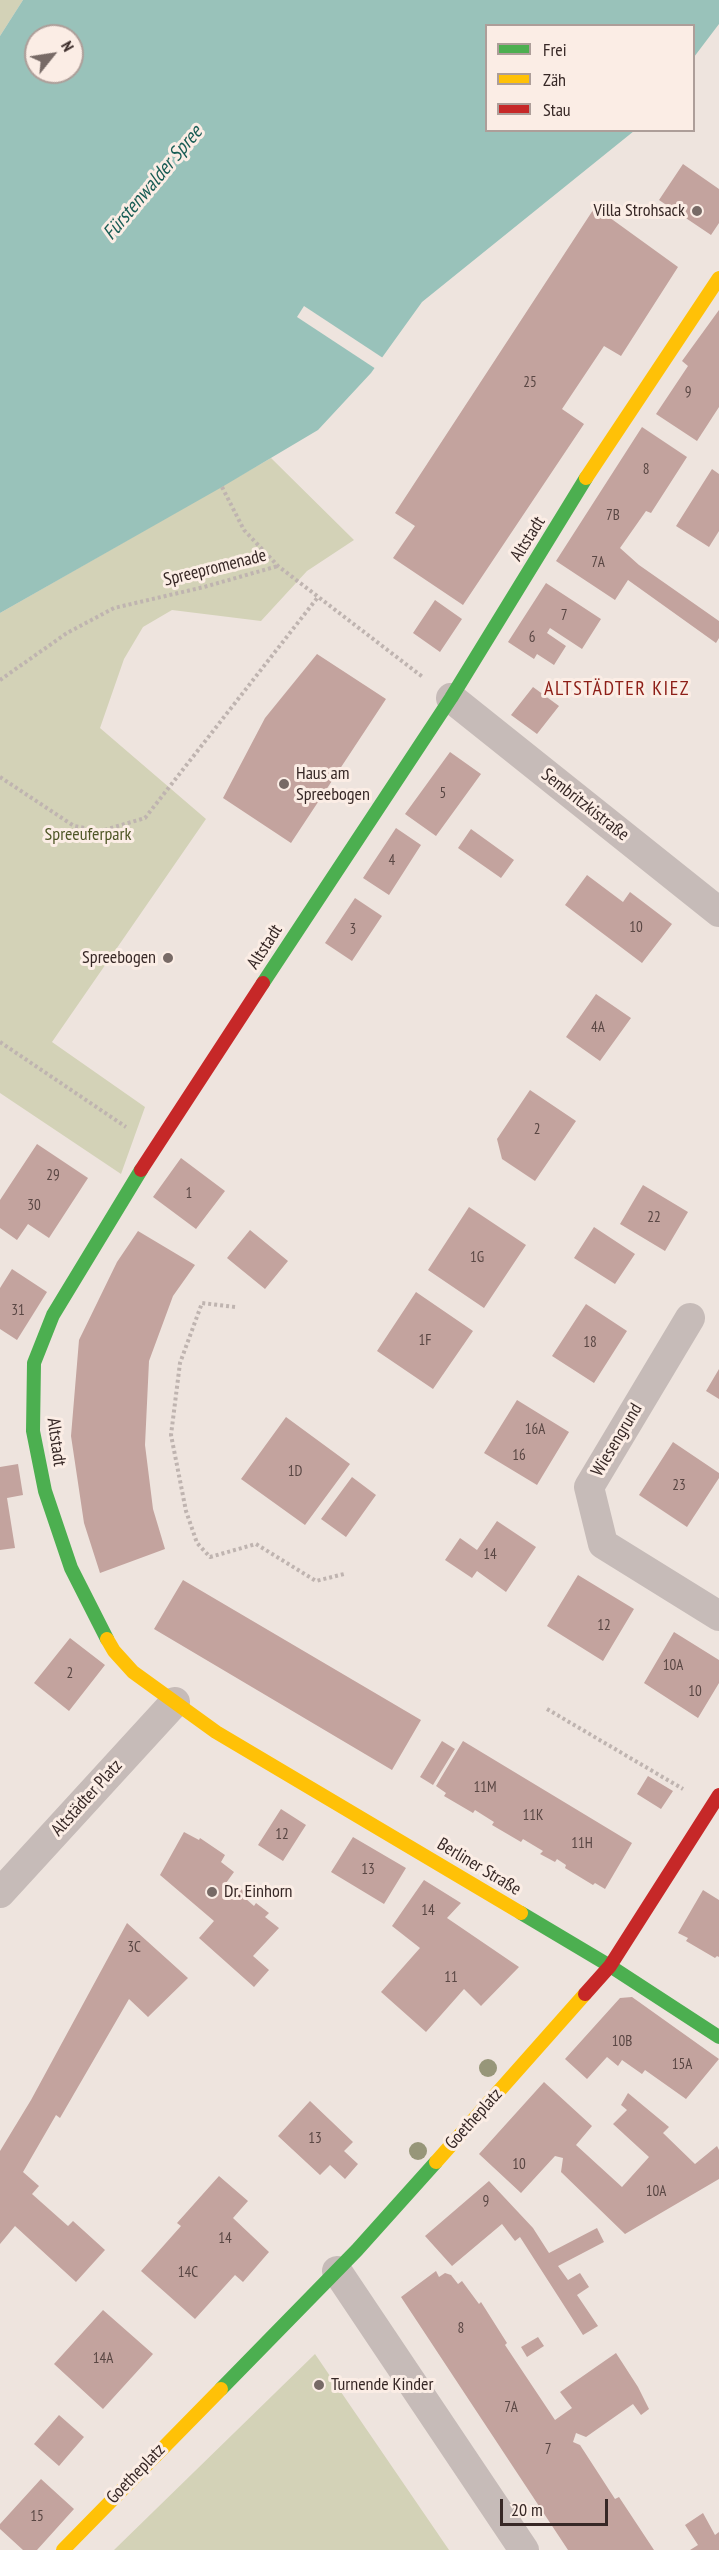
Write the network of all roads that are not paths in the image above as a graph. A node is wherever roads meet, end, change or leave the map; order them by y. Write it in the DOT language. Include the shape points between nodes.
graph roads {
  1 [pos="719,278"];
  2 [pos="451,698"];
  3 [pos="719,912"];
  4 [pos="690,1318"];
  5 [pos="719,1616"];
  6 [pos="175,1702"];
  7 [pos="715,1801"];
  8 [pos="0,1893"];
  9 [pos="610,1966"];
  10 [pos="719,2037"];
  11 [pos="337,2271"];
  12 [pos="63,2550"];
  13 [pos="524,2550"];
  1 -- 2 [label="street, Altstadt" via="596,462"];
  2 -- 3 [label="street, Sembritzkistraße"];
  2 -- 6 [label="street, Altstadt" via="155,1147 53,1315 34,1363 33,1431 45,1491 71,1568 114,1651 133,1672"];
  4 -- 5 [label="street, Wiesengrund" via="589,1487 603,1544"];
  6 -- 8 [label="street, Altstädter Platz"];
  6 -- 9 [label="street, Berliner Straße" via="216,1732"];
  7 -- 9 [label="street"];
  9 -- 10 [label="street, Berliner Straße"];
  9 -- 11 [label="street, Goetheplatz"];
  11 -- 12 [label="street, Goetheplatz"];
  11 -- 13 [label="street"];
}
